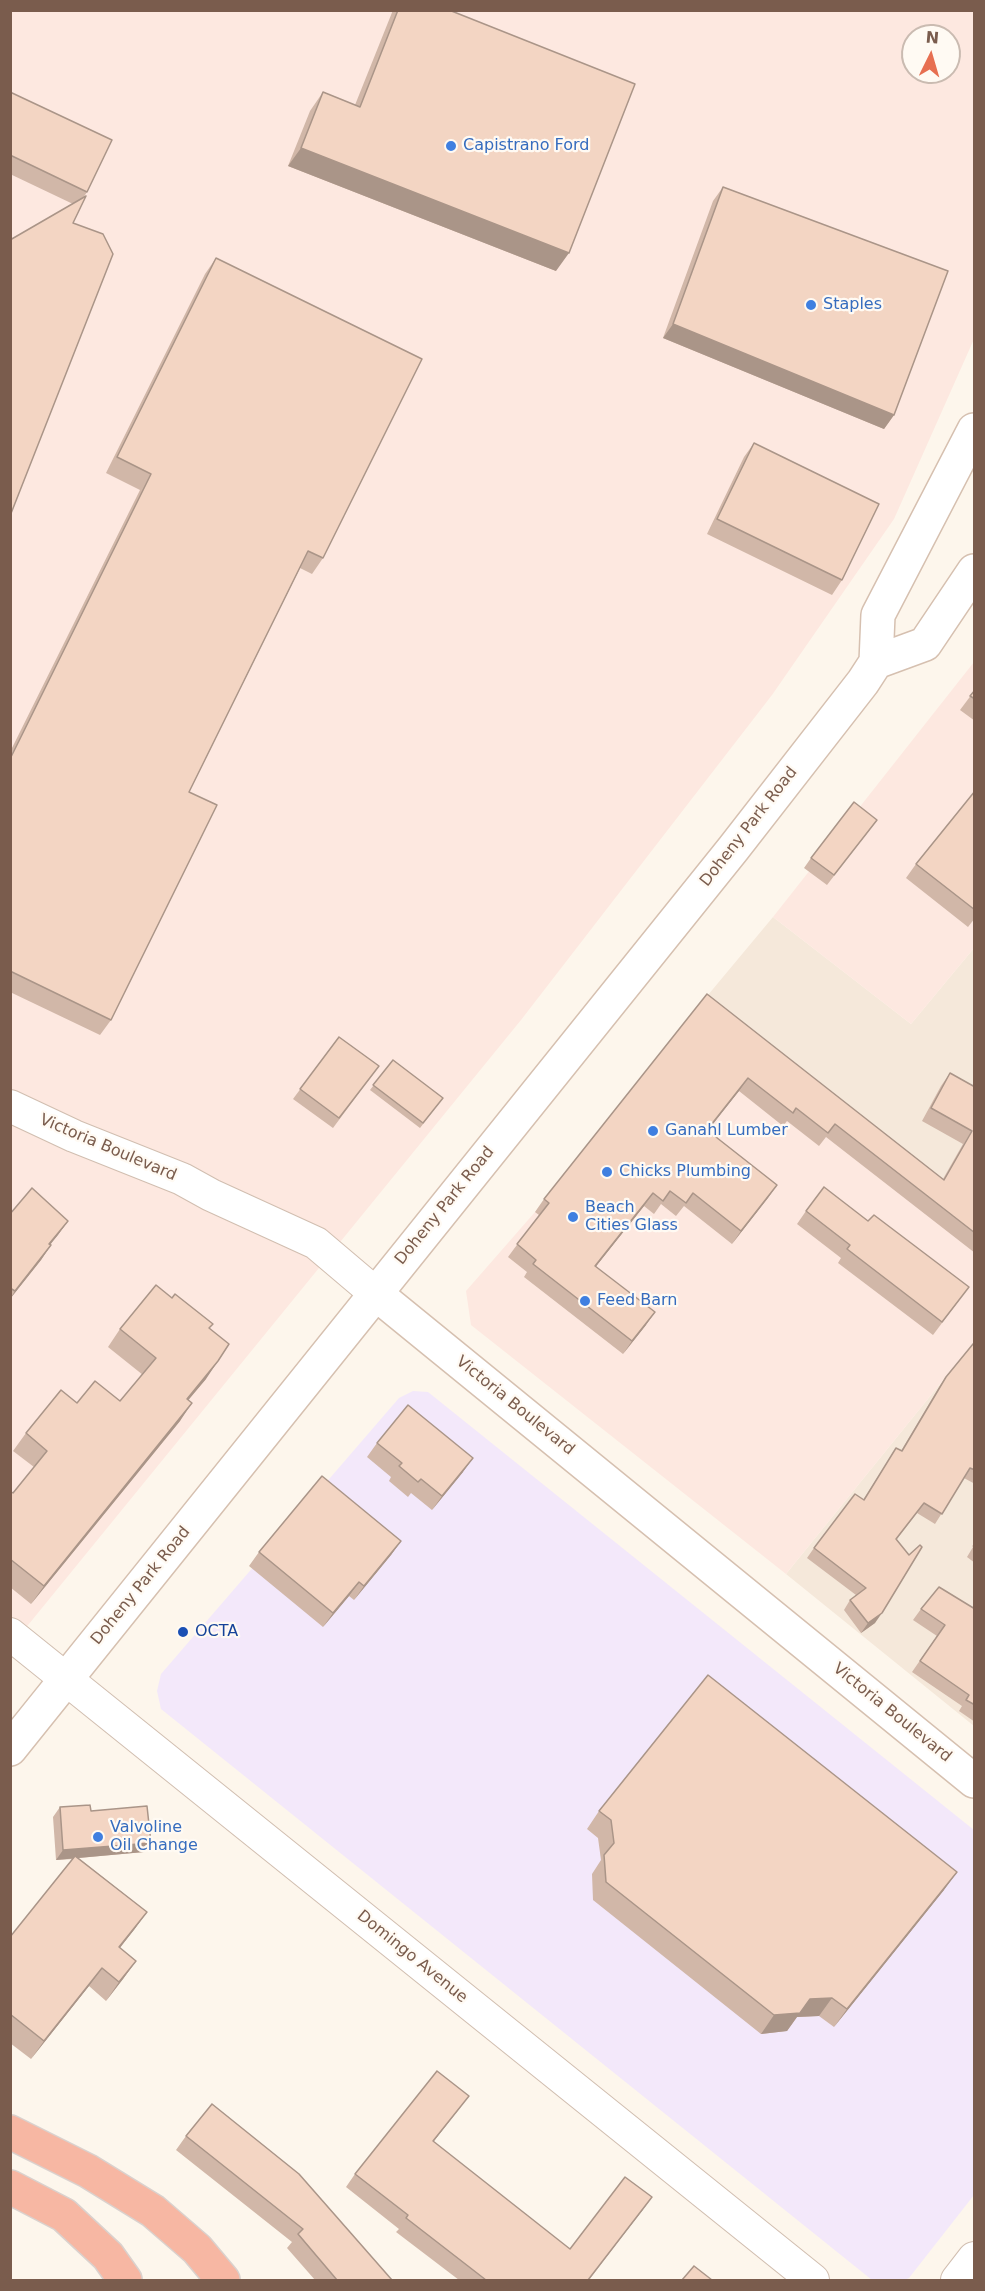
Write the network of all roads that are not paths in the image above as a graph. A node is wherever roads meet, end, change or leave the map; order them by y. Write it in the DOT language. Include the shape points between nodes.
graph roads {
  1 [pos="975,430"];
  2 [pos="975,571"];
  3 [pos="876,662"];
  4 [pos="10,1106"];
  5 [pos="375,1293"];
  6 [pos="10,1634"];
  7 [pos="66,1679"];
  8 [pos="10,1749"];
  9 [pos="975,1781"];
  10 [pos="10,2132"];
  11 [pos="10,2187"];
  12 [pos="975,2258"];
  13 [pos="125,2280"];
  14 [pos="223,2280"];
  15 [pos="813,2280"];
  16 [pos="957,2280"];
  1 -- 3 [label="main road" via="878,615"];
  2 -- 3 [label="main road" via="925,644"];
  3 -- 5 [label="main road, Doheny Park Road" via="733,849"];
  4 -- 5 [label="street, Victoria Boulevard" via="182,1179 316,1243"];
  5 -- 7 [label="main road, Doheny Park Road"];
  5 -- 9 [label="main road, Victoria Boulevard"];
  6 -- 7 [label="street, Domingo Avenue"];
  7 -- 8 [label="main road, Doheny Park Road"];
  7 -- 15 [label="street, Domingo Avenue"];
  10 -- 14 [label="highway" via="88,2171 153,2211 197,2249"];
  11 -- 13 [label="highway" via="64,2215 108,2256"];
  12 -- 16 [label="street"];
}
